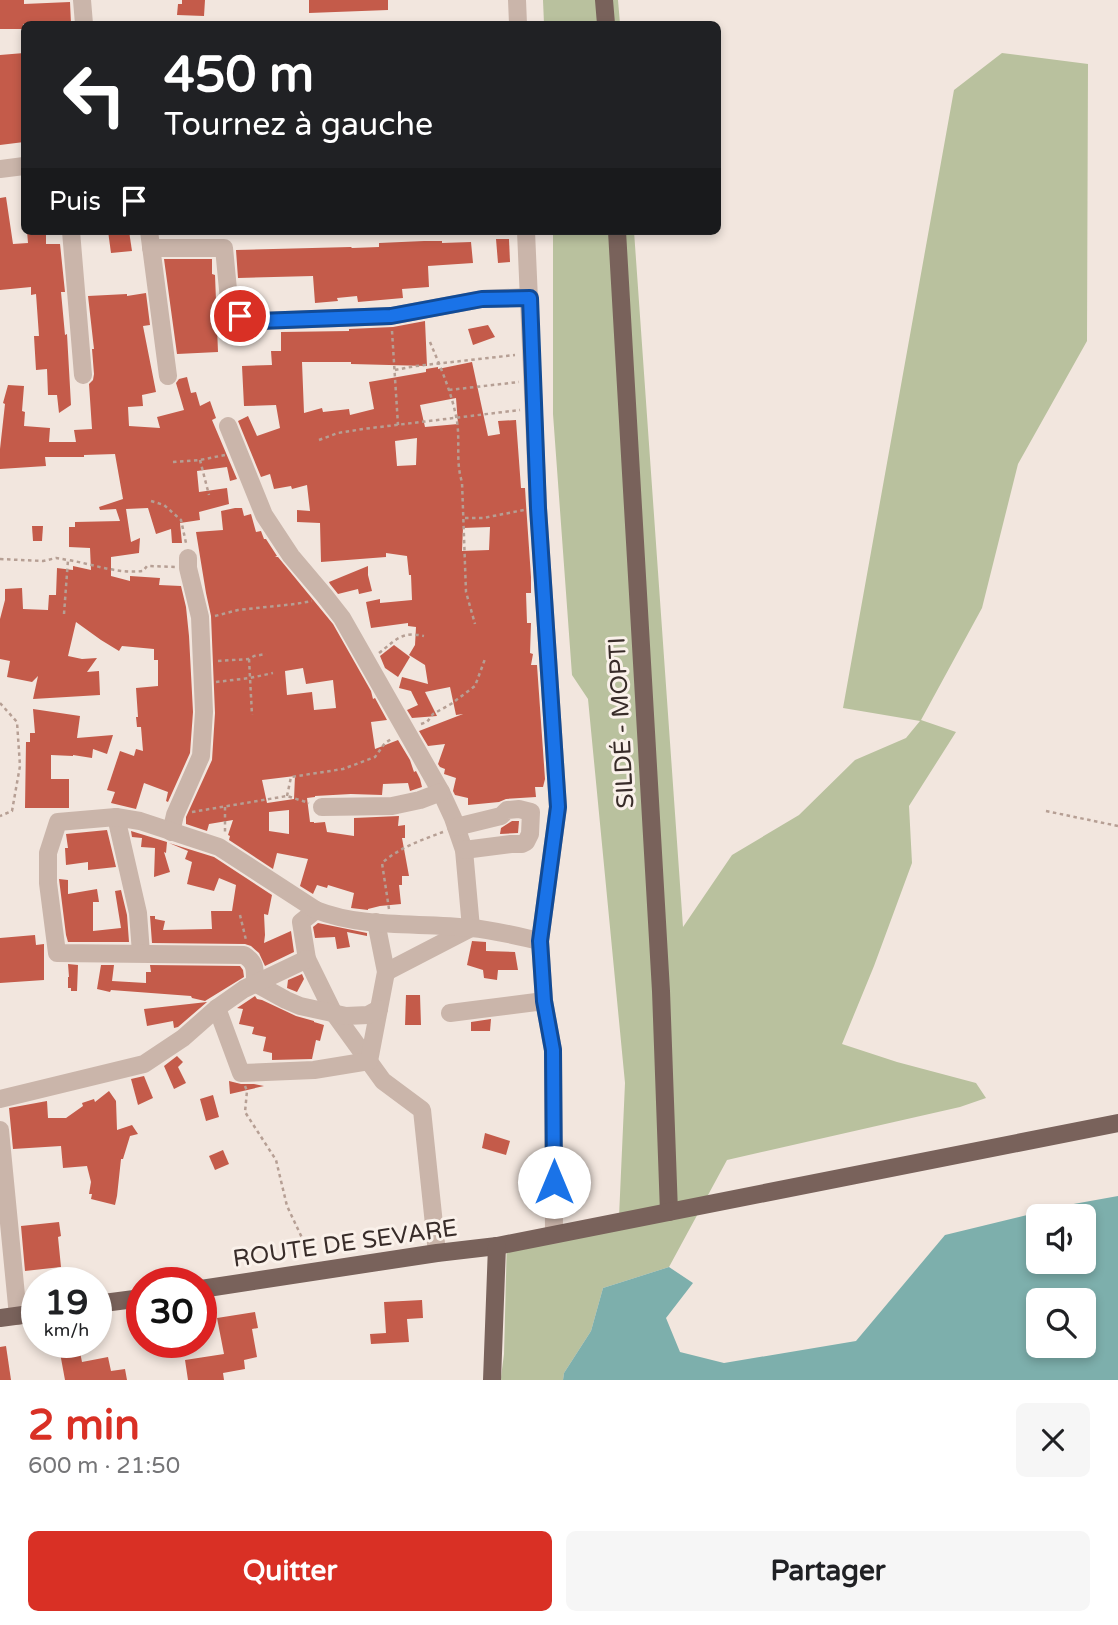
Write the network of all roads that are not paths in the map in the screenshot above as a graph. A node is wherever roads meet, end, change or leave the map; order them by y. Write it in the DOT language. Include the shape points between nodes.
graph roads {
  1 [pos="82,0"];
  2 [pos="517,0"];
  3 [pos="604,0"];
  4 [pos="84,21"];
  5 [pos="518,21"];
  6 [pos="606,21"];
  7 [pos="21,166"];
  8 [pos="0,169"];
  9 [pos="71,235"];
  10 [pos="526,235"];
  11 [pos="617,235"];
  12 [pos="150,240"];
  13 [pos="530,298"];
  14 [pos="83,375"];
  15 [pos="168,376"];
  16 [pos="228,426"];
  17 [pos="188,563"];
  18 [pos="441,792"];
  19 [pos="322,807"];
  20 [pos="116,817"];
  21 [pos="173,823"];
  22 [pos="456,827"];
  23 [pos="464,850"];
  24 [pos="316,911"];
  25 [pos="383,923"];
  26 [pos="471,928"];
  27 [pos="540,941"];
  28 [pos="141,953"];
  29 [pos="307,960"];
  30 [pos="386,972"];
  31 [pos="254,983"];
  32 [pos="544,1001"];
  33 [pos="217,1008"];
  34 [pos="379,1009"];
  35 [pos="333,1012"];
  36 [pos="450,1013"];
  37 [pos="369,1061"];
  38 [pos="0,1098"];
  39 [pos="1118,1123"];
  40 [pos="0,1130"];
  41 [pos="669,1212"];
  42 [pos="554,1235"];
  43 [pos="497,1246"];
  44 [pos="437,1253"];
  45 [pos="217,1287"];
  46 [pos="9,1317"];
  47 [pos="492,1380"];
  1 -- 4 [label="street"];
  2 -- 5 [label="street"];
  3 -- 6 [label="main road"];
  7 -- 8 [label="street"];
  9 -- 14 [label="street"];
  10 -- 13 [label="street"];
  11 -- 41 [label="main road, SILDÉ - MOPTI"];
  12 -- 13 [label="street" via="224,248 229,300 240,316 259,321 391,316 482,299"];
  12 -- 15 [label="street"];
  13 -- 27 [label="street" via="538,508 558,807"];
  16 -- 18 [label="street" via="264,515 342,618"];
  17 -- 21 [label="street" via="200,617 204,712 201,757"];
  18 -- 19 [label="street" via="392,806"];
  18 -- 22 [label="street"];
  20 -- 21 [label="street"];
  20 -- 28 [label="street" via="138,913"];
  20 -- 28 [label="street" via="58,822 48,853 57,953"];
  21 -- 24 [label="street" via="219,847"];
  22 -- 23 [label="street"];
  22 -- 23 [label="street" via="501,816 507,810 531,812 526,842"];
  23 -- 26 [label="street"];
  24 -- 25 [label="street" via="334,918"];
  24 -- 29 [label="street" via="301,922"];
  25 -- 26 [label="street"];
  25 -- 30 [label="street"];
  26 -- 27 [label="street"];
  26 -- 30 [label="street"];
  27 -- 32 [label="street"];
  28 -- 31 [label="street" via="244,955 252,961"];
  29 -- 31 [label="street"];
  29 -- 35 [label="street"];
  30 -- 34 [label="street"];
  31 -- 33 [label="street"];
  31 -- 35 [label="street" via="300,1006"];
  32 -- 36 [label="street"];
  32 -- 42 [label="street" via="553,1050"];
  33 -- 37 [label="street" via="241,1073 314,1070"];
  33 -- 38 [label="street" via="144,1064"];
  34 -- 35 [label="street" via="360,1016"];
  34 -- 37 [label="street"];
  35 -- 37 [label="street"];
  37 -- 44 [label="street" via="383,1081 422,1110"];
  39 -- 41 [label="main road, ROUTE DE SEVARE"];
  40 -- 46 [label="street"];
  41 -- 42 [label="main road, ROUTE DE SEVARE"];
  42 -- 43 [label="main road, ROUTE DE SEVARE"];
  43 -- 44 [label="main road, ROUTE DE SEVARE"];
  43 -- 47 [label="main road"];
  44 -- 45 [label="main road, ROUTE DE SEVARE"];
}
